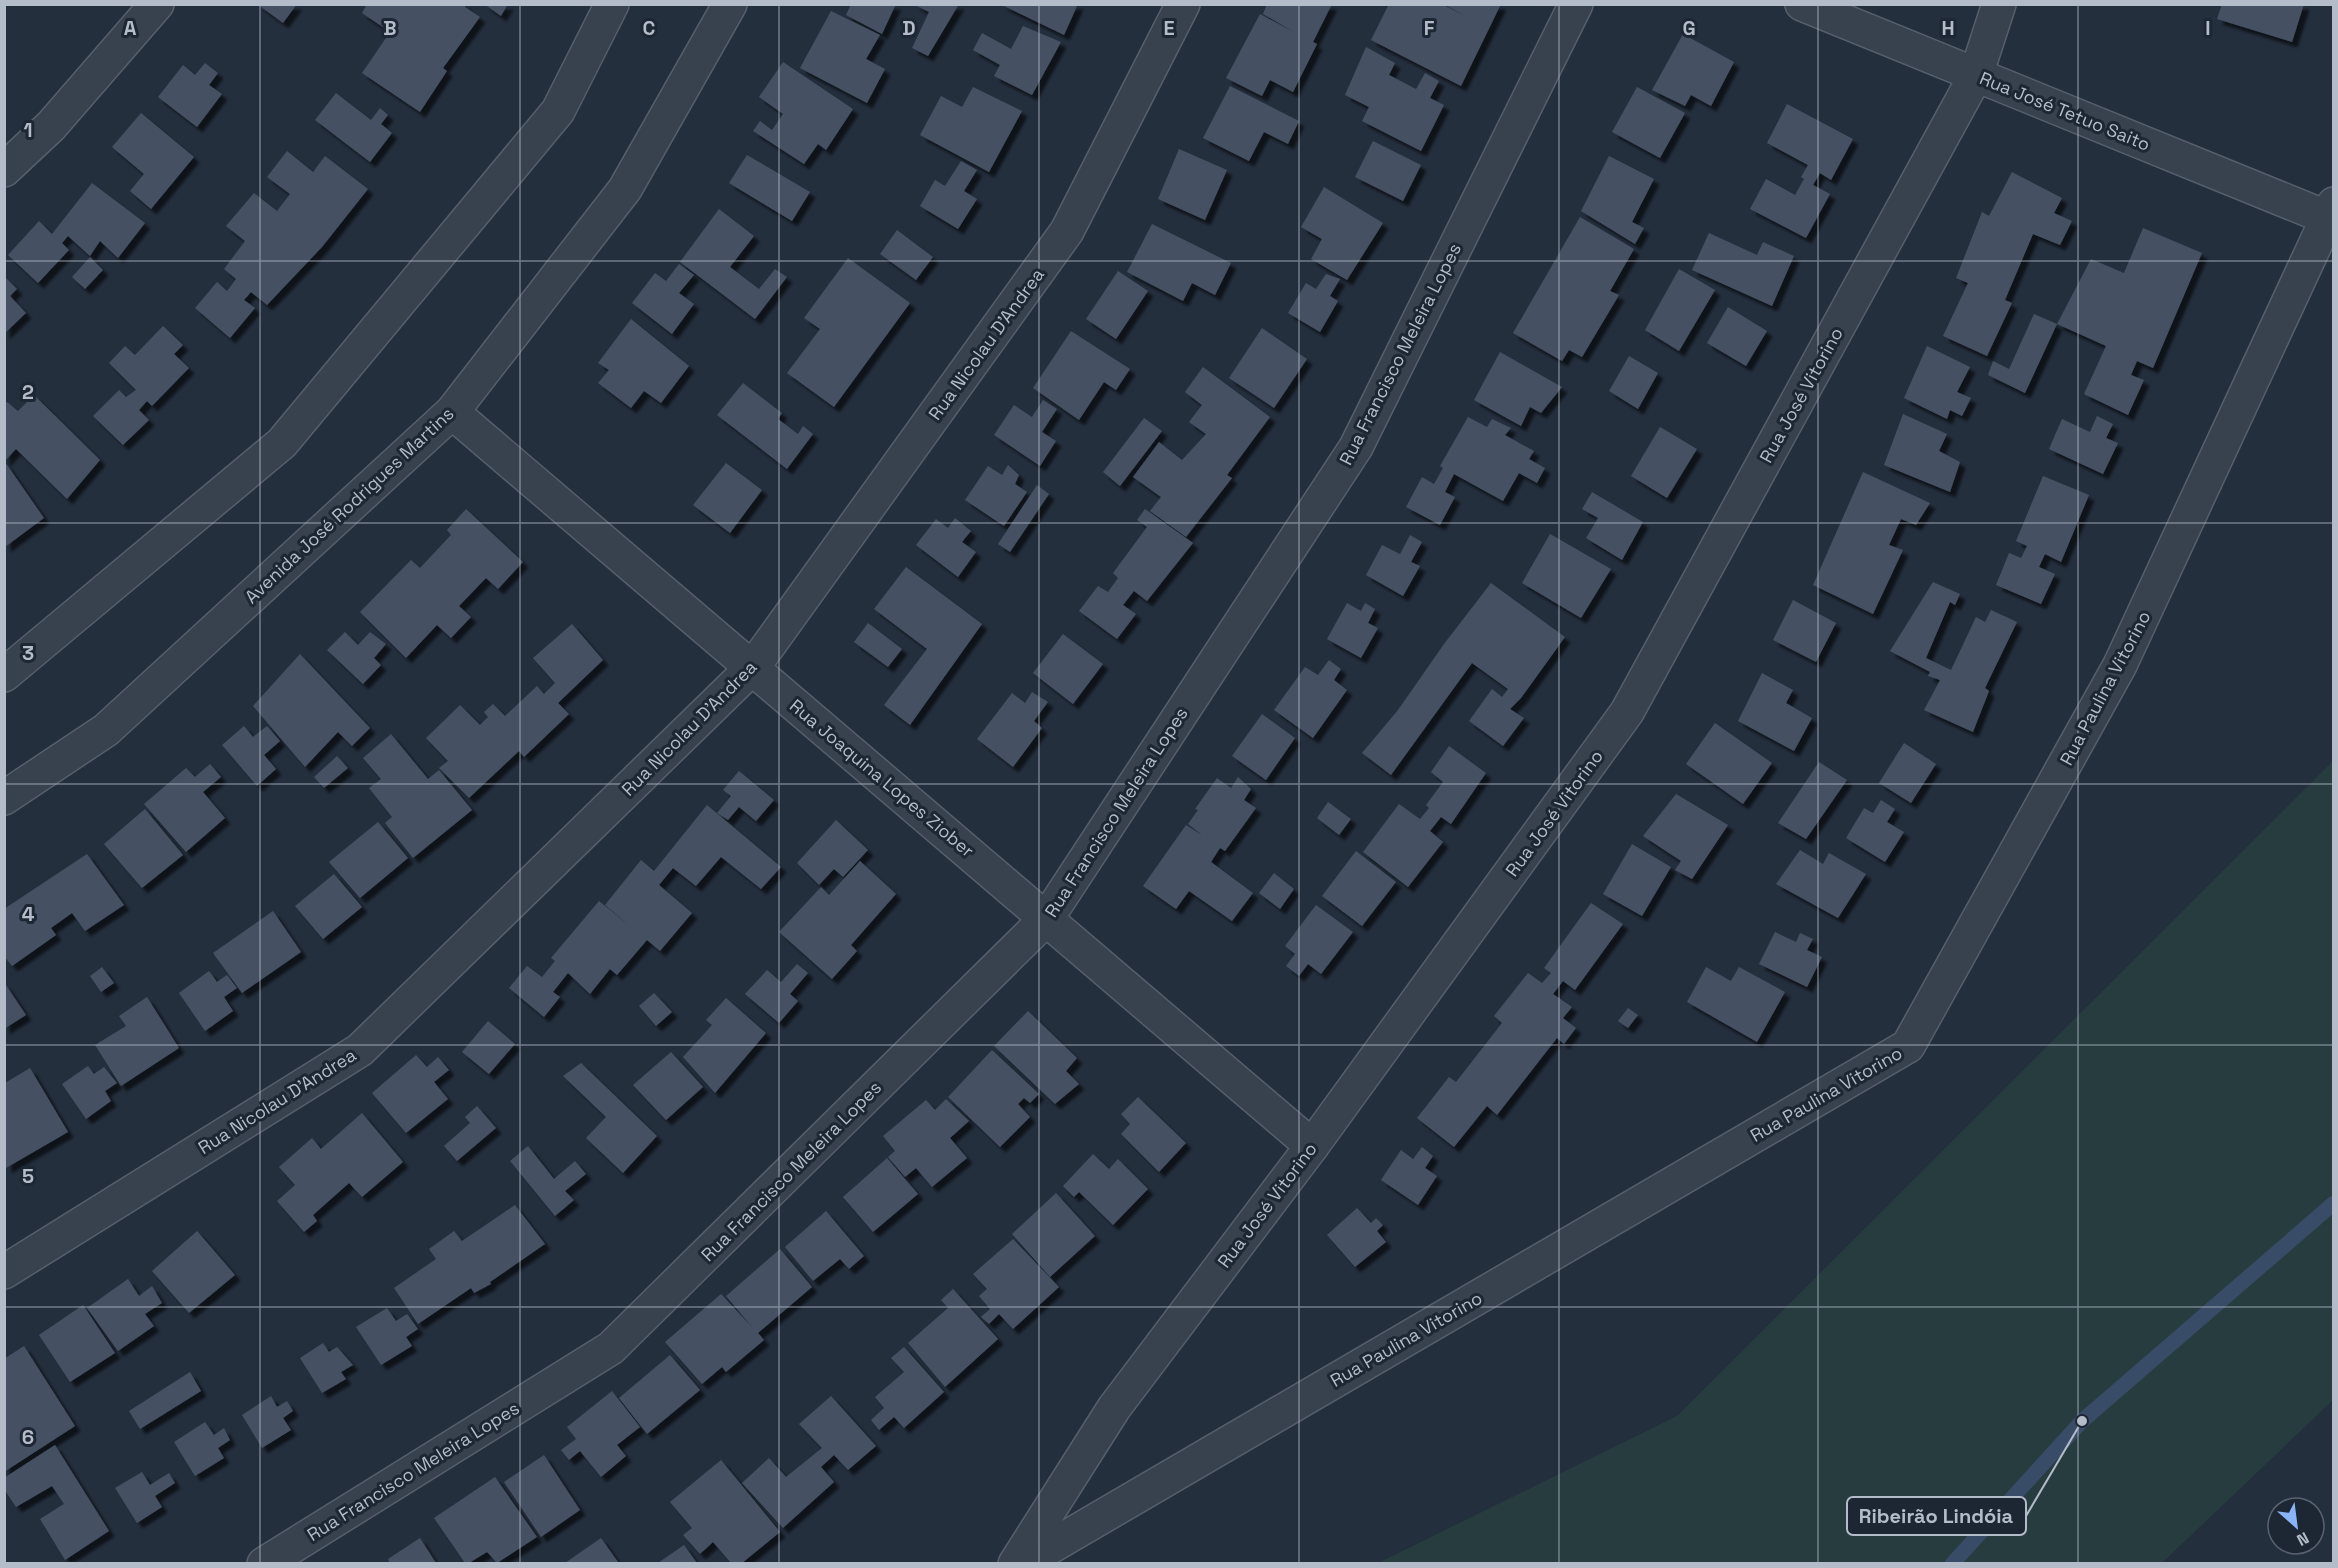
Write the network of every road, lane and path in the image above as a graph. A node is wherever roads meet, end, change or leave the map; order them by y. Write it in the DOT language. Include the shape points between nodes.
graph roads {
  1 [pos="158,4"];
  2 [pos="612,4"];
  3 [pos="730,4"];
  4 [pos="1183,4"];
  5 [pos="1576,4"];
  6 [pos="1802,4"];
  7 [pos="1999,4"];
  8 [pos="1976,75"];
  9 [pos="4,170"];
  10 [pos="2331,211"];
  11 [pos="452,412"];
  12 [pos="753,667"];
  13 [pos="4,675"];
  14 [pos="4,798"];
  15 [pos="1047,918"];
  16 [pos="1312,1146"];
  17 [pos="4,1272"];
  18 [pos="264,1563"];
  19 [pos="1015,1563"];
  20 [pos="1022,1563"];
  1 -- 9 [label="street" via="51,126"];
  2 -- 13 [label="street" via="558,111 282,443"];
  3 -- 11 [label="street, Avenida José Rodrigues Martins" via="625,189"];
  4 -- 12 [label="street, Rua Nicolau D'Andrea" via="1067,231"];
  5 -- 15 [label="street, Rua Francisco Meleira Lopes" via="1356,447"];
  6 -- 8 [label="street, Rua José Tetuo Saito"];
  7 -- 8 [label="street, Rua José Vitorino"];
  8 -- 10 [label="street, Rua José Tetuo Saito"];
  8 -- 16 [label="street, Rua José Vitorino" via="1627,712"];
  10 -- 20 [label="street, Rua Paulina Vitorino" via="2120,665 1908,1046"];
  11 -- 12 [label="street, Rua Joaquina Lopes Ziober"];
  11 -- 14 [label="street, Avenida José Rodrigues Martins" via="106,730"];
  12 -- 15 [label="street, Rua Joaquina Lopes Ziober"];
  12 -- 17 [label="street, Rua Nicolau D'Andrea" via="360,1050"];
  15 -- 16 [label="street, Rua Joaquina Lopes Ziober"];
  15 -- 18 [label="street, Rua Francisco Meleira Lopes" via="611,1348"];
  16 -- 19 [label="street, Rua José Vitorino" via="1114,1408"];
}
